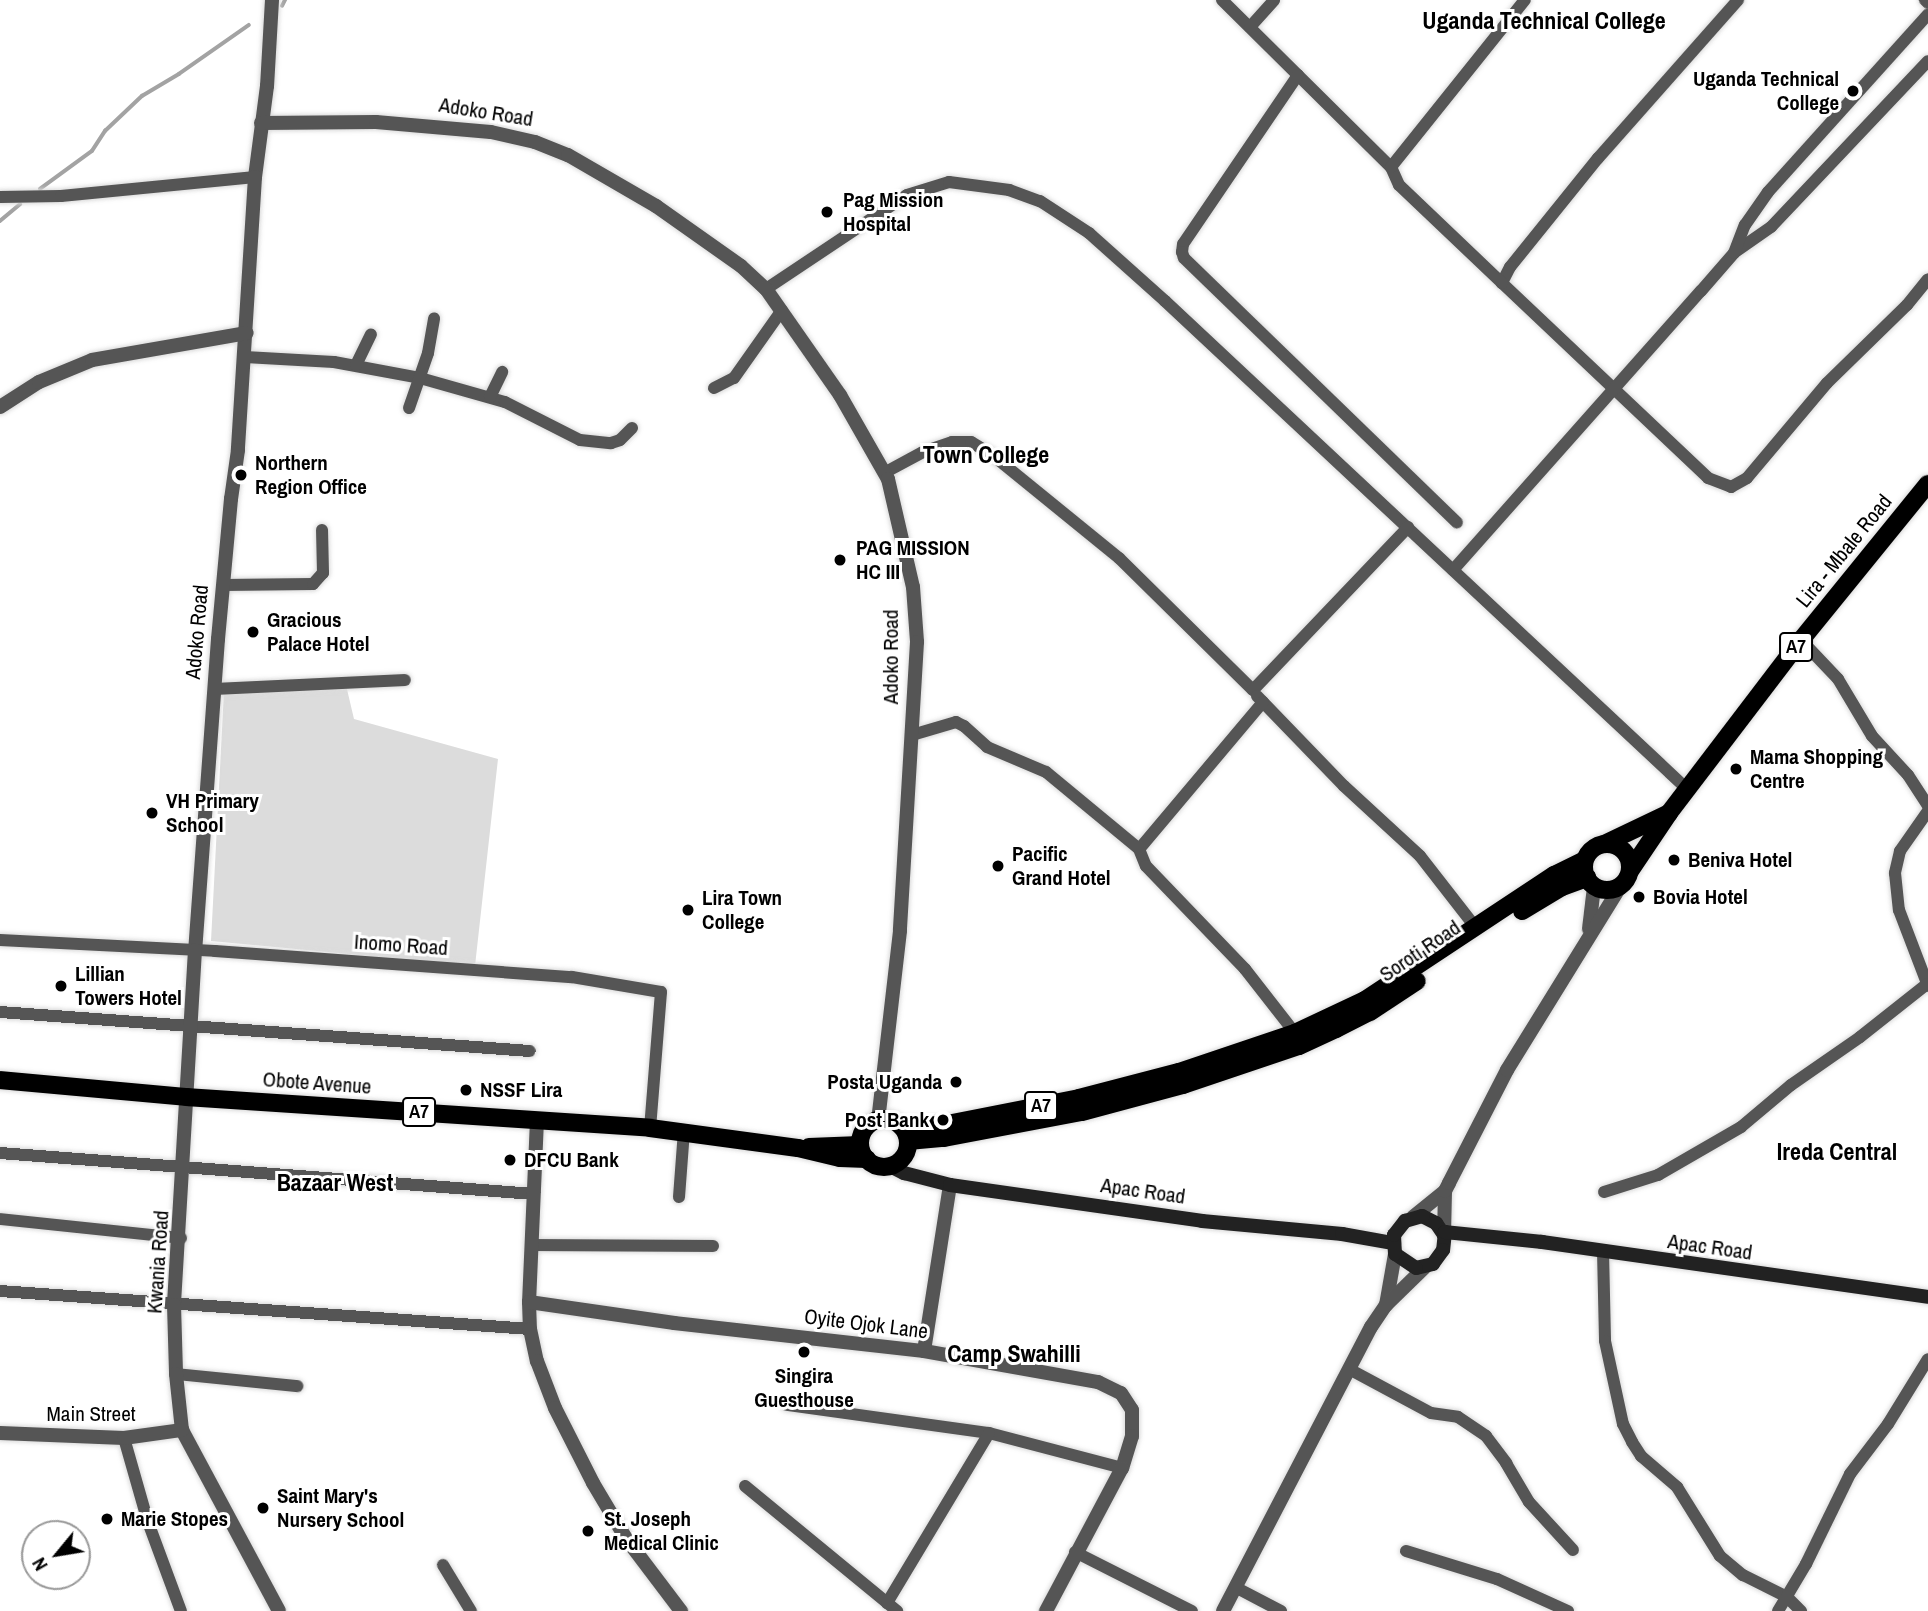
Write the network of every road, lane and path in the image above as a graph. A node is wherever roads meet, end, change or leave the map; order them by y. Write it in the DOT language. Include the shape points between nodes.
graph roads {
  1 [pos="272,0"];
  2 [pos="1222,0"];
  3 [pos="1274,0"];
  4 [pos="1525,0"];
  5 [pos="1738,0"];
  6 [pos="1928,15"];
  7 [pos="1250,27"];
  8 [pos="1928,61"];
  9 [pos="1298,75"];
  10 [pos="261,123"];
  11 [pos="1391,167"];
  12 [pos="256,177"];
  13 [pos="0,197"];
  14 [pos="1734,253"];
  15 [pos="1928,278"];
  16 [pos="1502,283"];
  17 [pos="766,289"];
  18 [pos="782,310"];
  19 [pos="433,320"];
  20 [pos="247,333"];
  21 [pos="372,334"];
  22 [pos="245,357"];
  23 [pos="356,365"];
  24 [pos="502,372"];
  25 [pos="420,378"];
  26 [pos="714,388"];
  27 [pos="1616,389"];
  28 [pos="490,397"];
  29 [pos="0,407"];
  30 [pos="408,408"];
  31 [pos="632,428"];
  32 [pos="884,473"];
  33 [pos="1925,494"];
  34 [pos="1457,523"];
  35 [pos="1408,527"];
  36 [pos="322,530"];
  37 [pos="1453,570"];
  38 [pos="223,585"];
  39 [pos="1801,640"];
  40 [pos="405,680"];
  41 [pos="215,690"];
  42 [pos="1253,690"];
  43 [pos="1263,702"];
  44 [pos="912,735"];
  45 [pos="1687,789"];
  46 [pos="1928,806"];
  47 [pos="1928,811"];
  48 [pos="1669,813"];
  49 [pos="1604,844"];
  50 [pos="1139,849"];
  51 [pos="1630,870"];
  52 [pos="1589,875"];
  53 [pos="1558,881"];
  54 [pos="1620,887"];
  55 [pos="1476,928"];
  56 [pos="1589,934"];
  57 [pos="0,940"];
  58 [pos="195,950"];
  59 [pos="1927,985"];
  60 [pos="0,1012"];
  61 [pos="191,1025"];
  62 [pos="1297,1039"];
  63 [pos="530,1051"];
  64 [pos="0,1080"];
  65 [pos="187,1097"];
  66 [pos="537,1120"];
  67 [pos="878,1120"];
  68 [pos="650,1128"];
  69 [pos="684,1131"];
  70 [pos="905,1134"];
  71 [pos="864,1152"];
  72 [pos="0,1153"];
  73 [pos="890,1166"];
  74 [pos="184,1167"];
  75 [pos="950,1185"];
  76 [pos="1445,1191"];
  77 [pos="1605,1192"];
  78 [pos="534,1194"];
  79 [pos="679,1196"];
  80 [pos="1413,1217"];
  81 [pos="0,1219"];
  82 [pos="1444,1233"];
  83 [pos="181,1238"];
  84 [pos="533,1245"];
  85 [pos="713,1246"];
  86 [pos="1394,1249"];
  87 [pos="1603,1251"];
  88 [pos="1425,1267"];
  89 [pos="0,1291"];
  90 [pos="1928,1297"];
  91 [pos="529,1303"];
  92 [pos="174,1305"];
  93 [pos="1386,1305"];
  94 [pos="530,1329"];
  95 [pos="924,1351"];
  96 [pos="1928,1359"];
  97 [pos="1349,1369"];
  98 [pos="176,1374"];
  99 [pos="297,1386"];
  100 [pos="788,1405"];
  101 [pos="182,1430"];
  102 [pos="0,1433"];
  103 [pos="989,1433"];
  104 [pos="124,1438"];
  105 [pos="1122,1468"];
  106 [pos="745,1486"];
  107 [pos="1573,1550"];
  108 [pos="1406,1551"];
  109 [pos="1075,1552"];
  110 [pos="443,1565"];
  111 [pos="1235,1587"];
  112 [pos="1787,1597"];
  113 [pos="892,1607"];
  114 [pos="181,1611"];
  115 [pos="279,1611"];
  116 [pos="471,1611"];
  117 [pos="681,1611"];
  118 [pos="1046,1611"];
  119 [pos="1192,1611"];
  120 [pos="1223,1611"];
  121 [pos="1280,1611"];
  122 [pos="1568,1611"];
  123 [pos="1778,1611"];
  124 [pos="1801,1611"];
  1 -- 10 [label="street"];
  2 -- 7 [label="street"];
  3 -- 7 [label="street"];
  4 -- 11 [label="street"];
  5 -- 16 [label="street" via="1598,158"];
  6 -- 14 [label="street" via="1768,192 1745,225"];
  7 -- 9 [label="street"];
  8 -- 14 [label="street" via="1771,228"];
  9 -- 11 [label="street"];
  9 -- 34 [label="street" via="1183,244 1184,258"];
  10 -- 12 [label="street, Adoko Road"];
  10 -- 17 [label="street, Adoko Road" via="421,125 535,142 568,155 656,206 717,246"];
  11 -- 16 [label="street" via="1399,185"];
  12 -- 13 [label="street" via="61,196"];
  12 -- 20 [label="street, Adoko Road"];
  14 -- 27 [label="street"];
  15 -- 27 [label="street" via="1907,305 1827,383 1747,478 1731,487 1708,478"];
  16 -- 27 [label="street"];
  17 -- 18 [label="street, Adoko Road"];
  17 -- 35 [label="street" via="906,195 949,182 1040,201 1089,233"];
  18 -- 26 [label="street" via="734,377"];
  18 -- 32 [label="street, Adoko Road" via="827,373"];
  19 -- 25 [label="street"];
  20 -- 22 [label="street, Adoko Road"];
  20 -- 29 [label="street" via="92,360 39,382"];
  21 -- 23 [label="street"];
  22 -- 23 [label="street"];
  22 -- 38 [label="street, Adoko Road"];
  23 -- 25 [label="street"];
  24 -- 28 [label="street"];
  25 -- 28 [label="street"];
  25 -- 30 [label="street"];
  27 -- 37 [label="street"];
  28 -- 31 [label="street" via="580,440 611,443"];
  32 -- 42 [label="street" via="952,442 971,442 991,453 1119,558"];
  32 -- 44 [label="street, Adoko Road" via="913,587 917,642"];
  33 -- 39 [label="main road, Lira - Mbale Road / A7"];
  35 -- 37 [label="street"];
  35 -- 42 [label="street"];
  36 -- 38 [label="street" via="323,573 313,584"];
  37 -- 45 [label="street"];
  38 -- 41 [label="street, Adoko Road"];
  39 -- 45 [label="main road, Lira - Mbale Road / A7"];
  39 -- 46 [label="street" via="1838,679 1872,736 1908,775"];
  40 -- 41 [label="street"];
  41 -- 58 [label="street, Adoko Road"];
  42 -- 43 [label="street"];
  43 -- 50 [label="street"];
  43 -- 55 [label="street" via="1420,856"];
  44 -- 50 [label="street" via="947,724 964,726 987,747 1046,772"];
  44 -- 67 [label="street, Adoko Road" via="900,931"];
  45 -- 48 [label="main road, Lira - Mbale Road / A7"];
  47 -- 59 [label="street" via="1900,851 1895,873 1899,910"];
  48 -- 49 [label="main road, A7"];
  48 -- 51 [label="main road, A7"];
  49 -- 51 [label="main road" via="1623,851"];
  49 -- 52 [label="main road, A7" via="1592,849"];
  50 -- 62 [label="street" via="1146,866 1245,969"];
  51 -- 54 [label="main road, A7"];
  52 -- 53 [label="main road, A7"];
  52 -- 54 [label="main road, A7" via="1607,891"];
  52 -- 56 [label="street"];
  53 -- 55 [label="main road, Soroti Road / A7"];
  53 -- 62 [label="main road, Soroti Road / A7" via="1370,1012"];
  54 -- 56 [label="street"];
  55 -- 62 [label="main road, Soroti Road / A7"];
  56 -- 76 [label="street" via="1507,1070"];
  57 -- 58 [label="street, Inomo Road"];
  58 -- 61 [label="street, Adoko Road"];
  58 -- 68 [label="street, Inomo Road" via="572,977 661,992"];
  59 -- 77 [label="street" via="1741,1127 1658,1175"];
  60 -- 61 [label="street"];
  61 -- 63 [label="street"];
  61 -- 65 [label="street, Adoko Road"];
  62 -- 70 [label="main road, A7" via="1181,1079"];
  64 -- 65 [label="main road, Obote Avenue / A7"];
  65 -- 66 [label="main road, Obote Avenue / A7"];
  65 -- 74 [label="street, Kwania Road"];
  66 -- 68 [label="main road, Obote Avenue / A7"];
  66 -- 78 [label="street"];
  67 -- 70 [label="main road, A7" via="886,1119"];
  67 -- 71 [label="main road" via="865,1129"];
  68 -- 69 [label="main road, Obote Avenue / A7"];
  69 -- 71 [label="main road, Obote Avenue / A7" via="798,1148"];
  69 -- 79 [label="street"];
  70 -- 73 [label="main road" via="904,1157"];
  71 -- 73 [label="main road, A7" via="874,1164"];
  72 -- 74 [label="street"];
  73 -- 75 [label="main road, Apac Road"];
  74 -- 78 [label="street"];
  74 -- 83 [label="street, Kwania Road"];
  75 -- 86 [label="main road, Apac Road" via="1202,1221 1342,1234"];
  75 -- 95 [label="street"];
  76 -- 80 [label="street"];
  76 -- 82 [label="street"];
  78 -- 84 [label="street"];
  80 -- 82 [label="main road" via="1430,1219"];
  80 -- 86 [label="main road" via="1398,1227"];
  81 -- 83 [label="street"];
  82 -- 87 [label="main road, Apac Road"];
  82 -- 88 [label="main road" via="1439,1258"];
  83 -- 92 [label="street, Kwania Road"];
  84 -- 85 [label="street"];
  84 -- 91 [label="street"];
  86 -- 88 [label="main road" via="1408,1265"];
  86 -- 93 [label="street"];
  87 -- 90 [label="main road, Apac Road"];
  87 -- 112 [label="street" via="1605,1341 1623,1424 1632,1442 1677,1487 1720,1556 1743,1575"];
  88 -- 93 [label="street"];
  89 -- 92 [label="street"];
  91 -- 94 [label="street"];
  91 -- 95 [label="street, Oyite Ojok Lane"];
  92 -- 94 [label="street"];
  92 -- 98 [label="street, Kwania Road"];
  93 -- 97 [label="street"];
  94 -- 117 [label="street" via="555,1408 593,1483 625,1537"];
  95 -- 105 [label="street, Oyite Ojok Lane" via="1098,1382 1121,1393 1132,1410 1132,1436"];
  96 -- 112 [label="street" via="1850,1474"];
  97 -- 107 [label="street" via="1431,1413 1458,1417 1486,1436 1529,1502"];
  97 -- 111 [label="street"];
  98 -- 99 [label="street"];
  98 -- 101 [label="street, Kwania Road"];
  100 -- 103 [label="street"];
  101 -- 104 [label="street, Main Street"];
  101 -- 115 [label="street"];
  102 -- 104 [label="street, Main Street"];
  103 -- 105 [label="street"];
  103 -- 113 [label="street"];
  104 -- 114 [label="street"];
  105 -- 109 [label="street, Oyite Ojok Lane"];
  106 -- 113 [label="street"];
  108 -- 122 [label="street" via="1497,1579"];
  109 -- 118 [label="street, Oyite Ojok Lane"];
  109 -- 119 [label="street"];
  110 -- 116 [label="street"];
  111 -- 120 [label="street"];
  111 -- 121 [label="street"];
  112 -- 123 [label="street"];
  112 -- 124 [label="street"];
}
